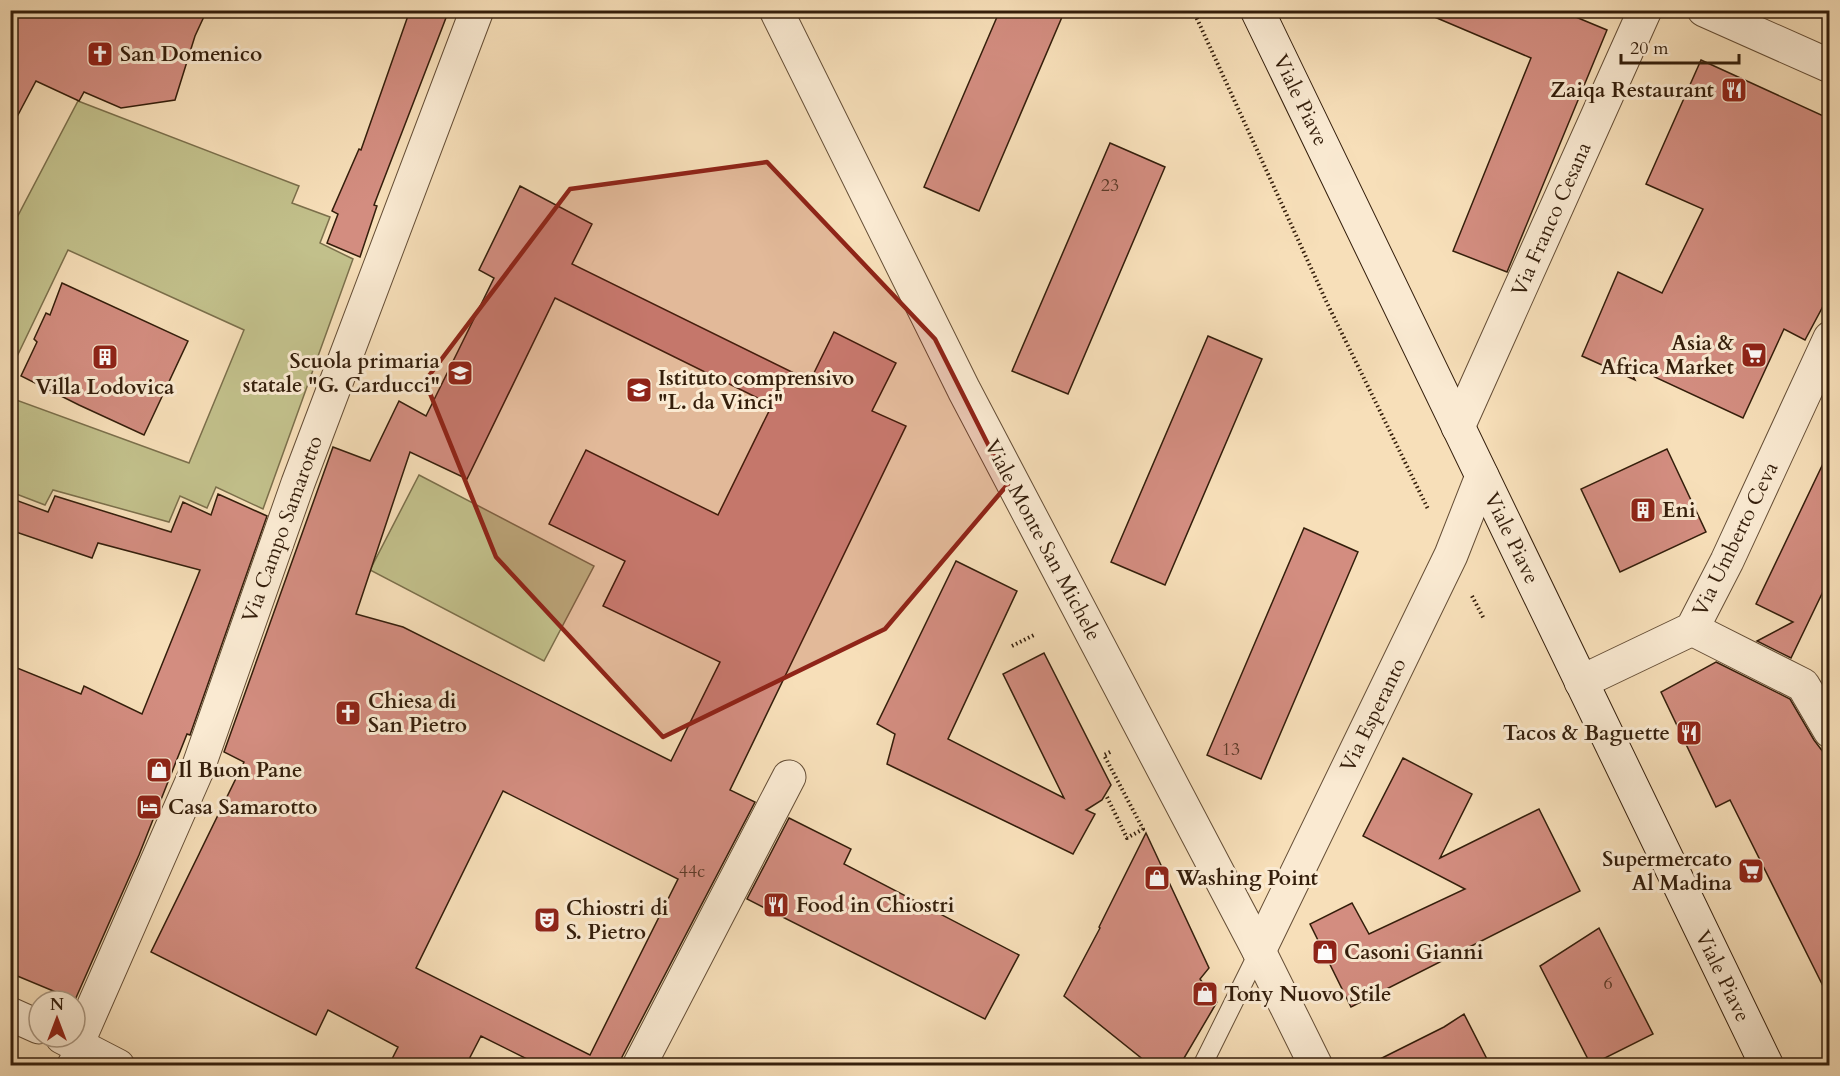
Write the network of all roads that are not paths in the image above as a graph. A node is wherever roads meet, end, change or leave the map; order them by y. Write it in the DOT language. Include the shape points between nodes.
graph roads {
  1 [pos="477,10"];
  2 [pos="776,10"];
  3 [pos="1257,10"];
  4 [pos="1645,10"];
  5 [pos="1704,10"];
  6 [pos="1830,66"];
  7 [pos="1830,338"];
  8 [pos="1458,427"];
  9 [pos="1482,476"];
  10 [pos="1692,629"];
  11 [pos="1581,682"];
  12 [pos="1830,731"];
  13 [pos="789,777"];
  14 [pos="1259,951"];
  15 [pos="87,1008"];
  16 [pos="10,1014"];
  17 [pos="27,1022"];
  18 [pos="68,1049"];
  19 [pos="118,1065"];
  20 [pos="639,1065"];
  21 [pos="1202,1065"];
  22 [pos="1316,1065"];
  23 [pos="1767,1065"];
  1 -- 15 [label="street, Via Campo Samarotto" via="298,483 198,768"];
  2 -- 14 [label="street, Viale Monte San Michele" via="964,390"];
  3 -- 8 [label="street, Viale Piave"];
  4 -- 8 [label="street, Via Franco Cesana"];
  5 -- 6 [label="street"];
  7 -- 10 [label="street, Via Umberto Ceva"];
  8 -- 9 [label="street, Viale Piave"];
  9 -- 11 [label="street, Viale Piave"];
  9 -- 14 [label="street, Via Esperanto" via="1450,555"];
  10 -- 11 [label="street, Via Umberto Ceva"];
  10 -- 12 [label="street" via="1803,685"];
  11 -- 23 [label="street, Viale Piave"];
  13 -- 20 [label="street"];
  14 -- 21 [label="lane"];
  14 -- 22 [label="street, Viale Monte San Michele"];
  16 -- 17 [label="street"];
  18 -- 19 [label="street"];
}
